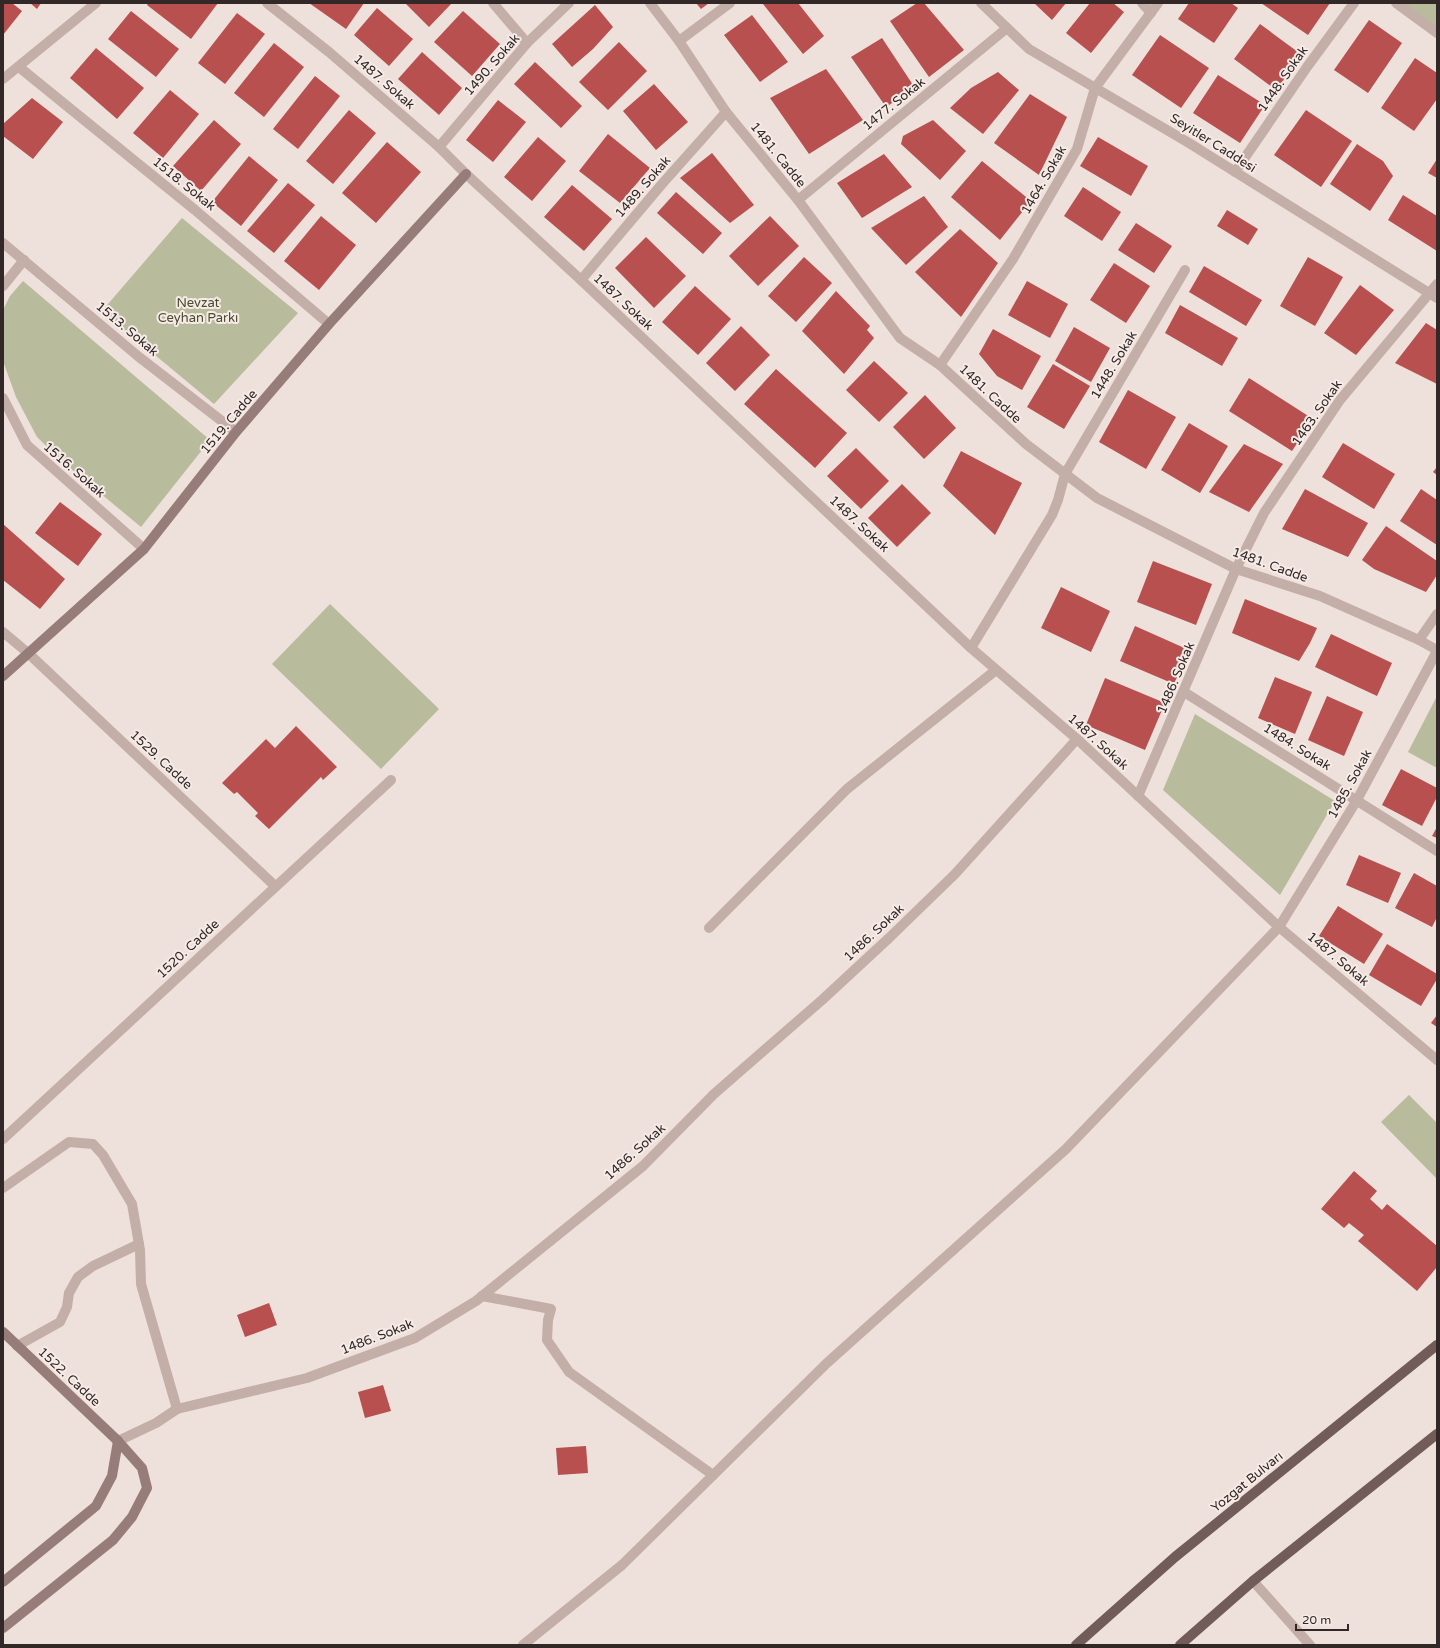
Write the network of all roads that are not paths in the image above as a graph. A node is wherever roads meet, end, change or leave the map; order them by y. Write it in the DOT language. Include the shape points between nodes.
graph roads {
  1 [pos="96,3"];
  2 [pos="267,3"];
  3 [pos="493,3"];
  4 [pos="570,3"];
  5 [pos="650,3"];
  6 [pos="730,3"];
  7 [pos="981,3"];
  8 [pos="1142,3"];
  9 [pos="1158,3"];
  10 [pos="1354,3"];
  11 [pos="1396,3"];
  12 [pos="1151,13"];
  13 [pos="1007,28"];
  14 [pos="1437,33"];
  15 [pos="679,41"];
  16 [pos="527,43"];
  17 [pos="19,67"];
  18 [pos="3,79"];
  19 [pos="1095,88"];
  20 [pos="726,112"];
  21 [pos="439,147"];
  22 [pos="1235,172"];
  23 [pos="466,174"];
  24 [pos="798,200"];
  25 [pos="3,243"];
  26 [pos="24,260"];
  27 [pos="1185,270"];
  28 [pos="581,280"];
  29 [pos="1437,284"];
  30 [pos="3,286"];
  31 [pos="1433,296"];
  32 [pos="329,324"];
  33 [pos="940,365"];
  34 [pos="3,398"];
  35 [pos="236,432"];
  36 [pos="1065,474"];
  37 [pos="144,549"];
  38 [pos="1236,569"];
  39 [pos="1437,614"];
  40 [pos="3,632"];
  41 [pos="1419,640"];
  42 [pos="971,648"];
  43 [pos="1437,651"];
  44 [pos="28,653"];
  45 [pos="996,670"];
  46 [pos="3,676"];
  47 [pos="1184,692"];
  48 [pos="1077,739"];
  49 [pos="391,780"];
  50 [pos="1138,796"];
  51 [pos="1358,800"];
  52 [pos="1437,851"];
  53 [pos="276,886"];
  54 [pos="1279,927"];
  55 [pos="709,928"];
  56 [pos="1437,1060"];
  57 [pos="3,1139"];
  58 [pos="3,1188"];
  59 [pos="139,1244"];
  60 [pos="482,1296"];
  61 [pos="3,1332"];
  62 [pos="1437,1345"];
  63 [pos="17,1346"];
  64 [pos="177,1409"];
  65 [pos="1437,1434"];
  66 [pos="118,1441"];
  67 [pos="713,1475"];
  68 [pos="1253,1581"];
  69 [pos="3,1582"];
  70 [pos="3,1628"];
  71 [pos="523,1645"];
  72 [pos="1076,1645"];
  73 [pos="1180,1645"];
  74 [pos="1310,1645"];
  1 -- 17 [label="street"];
  2 -- 21 [label="street, 1487. Sokak" via="329,52"];
  3 -- 16 [label="street"];
  4 -- 16 [label="street, 1490. Sokak"];
  5 -- 15 [label="street, 1481. Cadde"];
  6 -- 15 [label="street"];
  7 -- 13 [label="street, Seyitler Caddesi"];
  8 -- 12 [label="street"];
  9 -- 12 [label="street, 1464. Sokak"];
  10 -- 22 [label="street, 1448. Sokak"];
  11 -- 14 [label="street"];
  12 -- 19 [label="street, 1464. Sokak"];
  13 -- 19 [label="street, Seyitler Caddesi" via="1029,49"];
  13 -- 24 [label="street, 1477. Sokak"];
  15 -- 20 [label="street, 1481. Cadde"];
  16 -- 21 [label="street, 1490. Sokak"];
  17 -- 18 [label="street"];
  17 -- 32 [label="street, 1518. Sokak" via="189,205"];
  19 -- 22 [label="street, Seyitler Caddesi"];
  19 -- 33 [label="street, 1464. Sokak" via="1077,149 1013,259"];
  20 -- 24 [label="street, 1481. Cadde"];
  20 -- 28 [label="street, 1489. Sokak"];
  21 -- 23 [label="street, 1487. Sokak"];
  22 -- 31 [label="street, Seyitler Caddesi"];
  23 -- 28 [label="street, 1487. Sokak"];
  23 -- 32 [label="street, 1519. Cadde"];
  24 -- 33 [label="street, 1481. Cadde" via="900,338"];
  25 -- 26 [label="street, 1513. Sokak"];
  26 -- 30 [label="street"];
  26 -- 35 [label="street, 1513. Sokak" via="139,357"];
  27 -- 36 [label="street, 1448. Sokak"];
  28 -- 42 [label="street, 1487. Sokak"];
  29 -- 31 [label="street, 1463. Sokak"];
  31 -- 38 [label="street, 1463. Sokak" via="1340,400 1264,513"];
  32 -- 35 [label="street, 1519. Cadde"];
  33 -- 36 [label="street, 1481. Cadde" via="1026,444"];
  34 -- 37 [label="street, 1516. Sokak" via="27,445"];
  35 -- 37 [label="street, 1519. Cadde"];
  36 -- 38 [label="street, 1481. Cadde" via="1097,498"];
  36 -- 42 [label="street, 1448. Sokak" via="1052,515"];
  37 -- 44 [label="street, 1519. Cadde"];
  38 -- 41 [label="street, 1481. Cadde" via="1320,596"];
  38 -- 47 [label="street, 1486. Sokak"];
  39 -- 41 [label="street"];
  40 -- 44 [label="street, 1529. Cadde"];
  41 -- 43 [label="street, 1481. Cadde"];
  42 -- 45 [label="street, 1487. Sokak"];
  43 -- 51 [label="street, 1485. Sokak"];
  44 -- 46 [label="street, 1519. Cadde"];
  44 -- 53 [label="street, 1529. Cadde"];
  45 -- 48 [label="street, 1487. Sokak"];
  45 -- 55 [label="street" via="847,789"];
  47 -- 50 [label="street, 1486. Sokak"];
  47 -- 51 [label="street, 1484. Sokak"];
  48 -- 50 [label="street, 1487. Sokak"];
  48 -- 60 [label="street, 1486. Sokak" via="955,874 889,938 714,1094 643,1166"];
  49 -- 53 [label="street, 1520. Cadde"];
  50 -- 54 [label="street, 1487. Sokak"];
  51 -- 52 [label="street, 1484. Sokak"];
  51 -- 54 [label="street, 1485. Sokak"];
  53 -- 57 [label="street, 1520. Cadde"];
  54 -- 56 [label="street, 1487. Sokak"];
  54 -- 67 [label="street, 1485. Sokak" via="1066,1148 827,1363"];
  58 -- 59 [label="street" via="70,1142 93,1144 132,1204"];
  59 -- 63 [label="street" via="93,1266 78,1277 69,1293 67,1307 60,1322"];
  59 -- 64 [label="street" via="141,1284"];
  60 -- 64 [label="street, 1486. Sokak" via="415,1338 307,1378"];
  60 -- 67 [label="street" via="551,1309 547,1340 569,1372"];
  61 -- 63 [label="street, 1522. Cadde"];
  62 -- 72 [label="main road, Yozgat Bulvarı" via="1176,1557"];
  63 -- 66 [label="street, 1522. Cadde"];
  64 -- 66 [label="street, 1486. Sokak"];
  65 -- 68 [label="main road"];
  66 -- 69 [label="street" via="112,1476 96,1506"];
  66 -- 70 [label="street, 1522. Cadde" via="142,1468 147,1488 132,1517 113,1540"];
  67 -- 71 [label="street, 1485. Sokak" via="622,1565"];
  68 -- 73 [label="main road"];
  68 -- 74 [label="street"];
}
